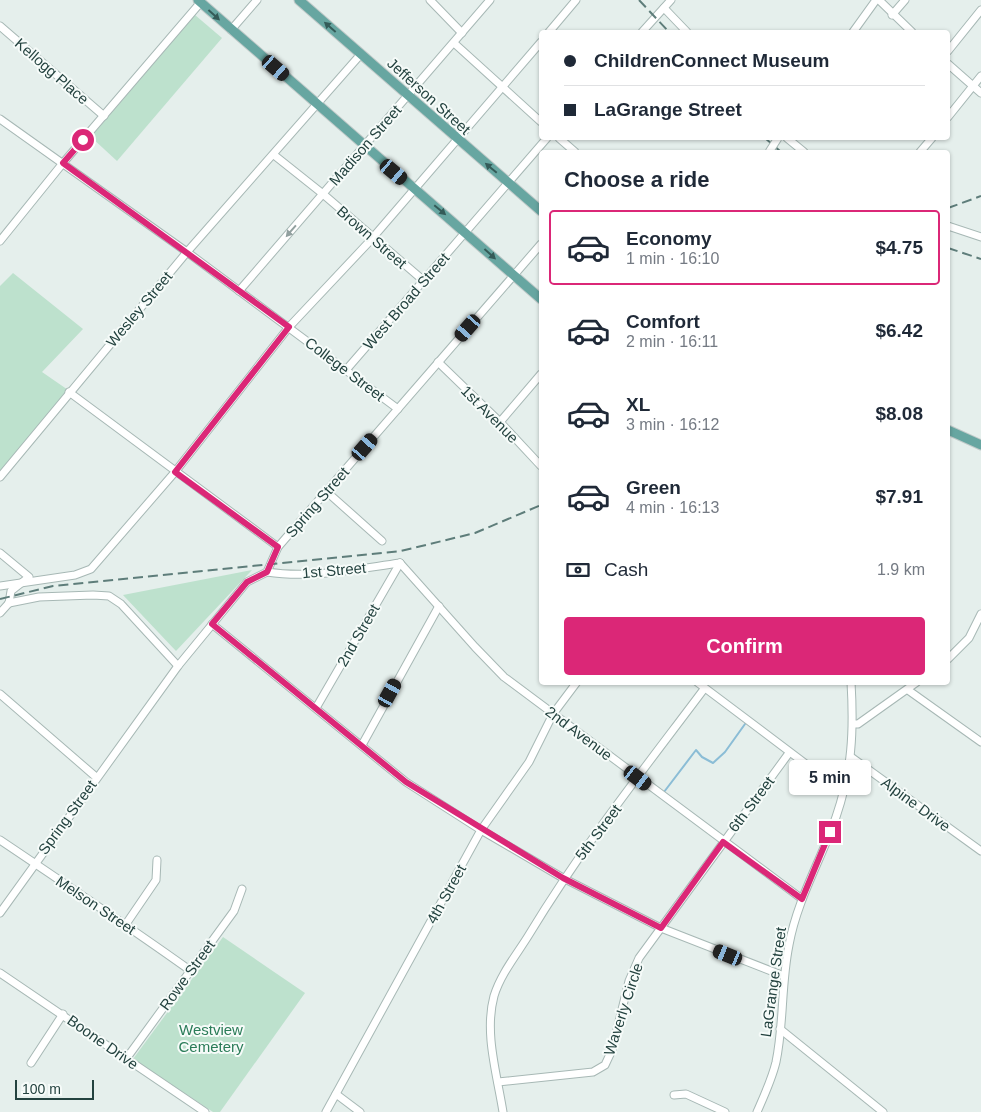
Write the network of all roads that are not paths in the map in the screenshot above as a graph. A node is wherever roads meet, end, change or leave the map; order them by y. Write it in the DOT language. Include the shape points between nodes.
graph roads {
  1 [pos="257,0"];
  2 [pos="430,0"];
  3 [pos="490,0"];
  4 [pos="576,0"];
  5 [pos="671,0"];
  6 [pos="878,0"];
  7 [pos="905,0"];
  8 [pos="199,1"];
  9 [pos="304,2"];
  10 [pos="664,8"];
  11 [pos="981,10"];
  12 [pos="892,15"];
  13 [pos="0,26"];
  14 [pos="231,30"];
  15 [pos="551,30"];
  16 [pos="644,30"];
  17 [pos="684,30"];
  18 [pos="855,30"];
  19 [pos="910,30"];
  20 [pos="462,33"];
  21 [pos="454,43"];
  22 [pos="539,44"];
  23 [pos="950,49"];
  24 [pos="361,54"];
  25 [pos="950,66"];
  26 [pos="981,76"];
  27 [pos="972,86"];
  28 [pos="503,88"];
  29 [pos="409,94"];
  30 [pos="981,94"];
  31 [pos="318,105"];
  32 [pos="950,114"];
  33 [pos="104,116"];
  34 [pos="0,119"];
  35 [pos="539,120"];
  36 [pos="457,139"];
  37 [pos="545,140"];
  38 [pos="560,140"];
  39 [pos="790,140"];
  40 [pos="930,140"];
  41 [pos="364,146"];
  42 [pos="573,150"];
  43 [pos="802,150"];
  44 [pos="922,150"];
  45 [pos="274,155"];
  46 [pos="63,163"];
  47 [pos="509,183"];
  48 [pos="414,188"];
  49 [pos="323,194"];
  50 [pos="539,209"];
  51 [pos="950,227"];
  52 [pos="466,232"];
  53 [pos="981,237"];
  54 [pos="372,238"];
  55 [pos="0,241"];
  56 [pos="539,246"];
  57 [pos="187,252"];
  58 [pos="514,276"];
  59 [pos="424,281"];
  60 [pos="239,291"];
  61 [pos="539,297"];
  62 [pos="289,327"];
  63 [pos="438,362"];
  64 [pos="346,370"];
  65 [pos="539,376"];
  66 [pos="69,392"];
  67 [pos="398,409"];
  68 [pos="500,422"];
  69 [pos="950,431"];
  70 [pos="981,445"];
  71 [pos="539,464"];
  72 [pos="175,472"];
  73 [pos="0,477"];
  74 [pos="327,492"];
  75 [pos="382,541"];
  76 [pos="278,547"];
  77 [pos="0,553"];
  78 [pos="400,563"];
  79 [pos="267,572"];
  80 [pos="20,583"];
  81 [pos="0,586"];
  82 [pos="9,603"];
  83 [pos="439,606"];
  84 [pos="0,614"];
  85 [pos="981,614"];
  86 [pos="212,624"];
  87 [pos="950,657"];
  88 [pos="178,666"];
  89 [pos="575,685"];
  90 [pos="700,685"];
  91 [pos="851,685"];
  92 [pos="914,685"];
  93 [pos="704,689"];
  94 [pos="908,690"];
  95 [pos="0,694"];
  96 [pos="316,708"];
  97 [pos="553,714"];
  98 [pos="854,724"];
  99 [pos="981,742"];
  100 [pos="362,745"];
  101 [pos="789,753"];
  102 [pos="852,757"];
  103 [pos="96,777"];
  104 [pos="638,778"];
  105 [pos="843,792"];
  106 [pos="481,830"];
  107 [pos="0,840"];
  108 [pos="723,842"];
  109 [pos="981,851"];
  110 [pos="157,860"];
  111 [pos="34,863"];
  112 [pos="563,878"];
  113 [pos="242,889"];
  114 [pos="802,899"];
  115 [pos="0,913"];
  116 [pos="126,924"];
  117 [pos="661,928"];
  118 [pos="191,971"];
  119 [pos="0,973"];
  120 [pos="784,976"];
  121 [pos="63,1014"];
  122 [pos="780,1029"];
  123 [pos="126,1059"];
  124 [pos="31,1063"];
  125 [pos="498,1082"];
  126 [pos="336,1094"];
  127 [pos="674,1095"];
  128 [pos="204,1112"];
  129 [pos="326,1112"];
  130 [pos="360,1112"];
  131 [pos="503,1112"];
  132 [pos="725,1112"];
  133 [pos="757,1112"];
  134 [pos="883,1112"];
  1 -- 14 [label="street"];
  2 -- 20 [label="street"];
  3 -- 20 [label="street, Madison Street"];
  4 -- 15 [label="street"];
  5 -- 10 [label="street"];
  6 -- 12 [label="street"];
  6 -- 18 [label="street"];
  7 -- 12 [label="street"];
  8 -- 14 [label="main road, one-way"];
  8 -- 33 [label="street"];
  24 -- 9 [label="main road, Jefferson Street, one-way"];
  10 -- 16 [label="street"];
  10 -- 17 [label="street"];
  11 -- 23 [label="street"];
  12 -- 19 [label="street"];
  13 -- 33 [label="street, Kellogg Place"];
  14 -- 31 [label="main road"];
  20 -- 21 [label="street, Madison Street"];
  21 -- 28 [label="street"];
  21 -- 29 [label="street, Madison Street"];
  22 -- 28 [label="street"];
  24 -- 29 [label="main road, Jefferson Street"];
  24 -- 31 [label="street, Wesley Street"];
  25 -- 27 [label="street"];
  26 -- 27 [label="street"];
  27 -- 30 [label="street"];
  27 -- 32 [label="street"];
  28 -- 35 [label="street"];
  28 -- 36 [label="street"];
  29 -- 36 [label="main road, Jefferson Street"];
  29 -- 41 [label="street, Madison Street"];
  31 -- 41 [label="main road"];
  31 -- 45 [label="street, Wesley Street"];
  33 -- 46 [label="street"];
  34 -- 46 [label="street, College Street"];
  47 -- 36 [label="main road, Jefferson Street, one-way"];
  36 -- 48 [label="street"];
  37 -- 47 [label="street, West Broad Street"];
  38 -- 42 [label="street"];
  39 -- 43 [label="street"];
  40 -- 44 [label="street"];
  41 -- 48 [label="main road"];
  41 -- 49 [label="street, Madison Street"];
  45 -- 49 [label="street, Brown Street"];
  45 -- 57 [label="street, Wesley Street"];
  46 -- 55 [label="street"];
  46 -- 57 [label="street, College Street"];
  47 -- 50 [label="main road, Jefferson Street"];
  47 -- 52 [label="street, West Broad Street"];
  48 -- 52 [label="main road, one-way"];
  48 -- 54 [label="street"];
  49 -- 54 [label="street, Brown Street"];
  49 -- 60 [label="street, Madison Street, one-way"];
  51 -- 53 [label="street"];
  52 -- 58 [label="main road, one-way"];
  52 -- 59 [label="street, West Broad Street"];
  54 -- 59 [label="street, Brown Street"];
  54 -- 62 [label="street"];
  56 -- 58 [label="street, Spring Street"];
  57 -- 60 [label="street, College Street"];
  57 -- 66 [label="street, Wesley Street"];
  58 -- 61 [label="main road"];
  58 -- 63 [label="street, Spring Street"];
  59 -- 64 [label="street, West Broad Street"];
  60 -- 62 [label="street, College Street"];
  62 -- 64 [label="street, College Street"];
  62 -- 72 [label="street"];
  63 -- 67 [label="street, Spring Street"];
  63 -- 68 [label="street, 1st Avenue"];
  64 -- 67 [label="street, College Street"];
  65 -- 68 [label="street"];
  66 -- 72 [label="street"];
  66 -- 73 [label="street, Wesley Street"];
  67 -- 74 [label="street, Spring Street"];
  68 -- 71 [label="street, 1st Avenue"];
  69 -- 70 [label="main road"];
  72 -- 76 [label="street"];
  72 -- 80 [label="street" via="92,569"];
  74 -- 75 [label="street"];
  74 -- 76 [label="street, Spring Street"];
  76 -- 79 [label="street, Spring Street"];
  77 -- 80 [label="street" via="27,573 29,577"];
  78 -- 79 [label="street, 1st Street" via="286,575"];
  78 -- 83 [label="street, 2nd Avenue"];
  78 -- 96 [label="street, 2nd Street"];
  79 -- 86 [label="street, Spring Street" via="247,582"];
  80 -- 81 [label="street"];
  80 -- 82 [label="street" via="11,592"];
  82 -- 84 [label="street"];
  82 -- 88 [label="street" via="39,597 109,596 121,604"];
  83 -- 97 [label="street, 2nd Avenue" via="504,677"];
  83 -- 100 [label="street"];
  85 -- 87 [label="street" via="969,638"];
  86 -- 88 [label="street, Spring Street"];
  86 -- 96 [label="street"];
  88 -- 103 [label="street, Spring Street"];
  89 -- 97 [label="street, 4th Street"];
  90 -- 93 [label="street"];
  91 -- 98 [label="street, LaGrange Street"];
  92 -- 94 [label="street"];
  93 -- 101 [label="street"];
  93 -- 104 [label="street, 5th Street"];
  94 -- 98 [label="street"];
  94 -- 99 [label="street"];
  95 -- 103 [label="street"];
  96 -- 100 [label="street"];
  97 -- 104 [label="street, 2nd Avenue"];
  97 -- 106 [label="street, 4th Street" via="529,762"];
  98 -- 102 [label="street, LaGrange Street"];
  100 -- 106 [label="street" via="406,782"];
  101 -- 105 [label="street"];
  101 -- 108 [label="street, 6th Street"];
  102 -- 105 [label="street, LaGrange Street"];
  102 -- 109 [label="street, Alpine Drive"];
  103 -- 111 [label="street, Spring Street"];
  104 -- 108 [label="street, 2nd Avenue"];
  104 -- 112 [label="street, 5th Street"];
  105 -- 114 [label="street, LaGrange Street" via="836,818"];
  106 -- 112 [label="street"];
  106 -- 126 [label="street, 4th Street"];
  107 -- 111 [label="street, Melson Street"];
  108 -- 114 [label="street, 2nd Avenue"];
  108 -- 117 [label="street, 6th Street"];
  110 -- 116 [label="street" via="156,880"];
  111 -- 115 [label="street, Spring Street"];
  111 -- 116 [label="street, Melson Street"];
  112 -- 117 [label="street"];
  112 -- 125 [label="street" via="495,994 491,1041"];
  113 -- 118 [label="street, Rowe Street" via="234,910"];
  114 -- 120 [label="street, LaGrange Street" via="790,938"];
  116 -- 118 [label="street, Melson Street"];
  117 -- 120 [label="street"];
  117 -- 125 [label="street, Waverly Circle" via="629,981 612,1050 605,1065 593,1072"];
  118 -- 123 [label="street, Rowe Street"];
  119 -- 121 [label="street, Boone Drive"];
  120 -- 122 [label="street, LaGrange Street"];
  121 -- 123 [label="street, Boone Drive"];
  121 -- 124 [label="street"];
  122 -- 133 [label="street, LaGrange Street" via="775,1064"];
  122 -- 134 [label="street"];
  123 -- 128 [label="street, Boone Drive"];
  125 -- 131 [label="street"];
  126 -- 129 [label="street, 4th Street"];
  126 -- 130 [label="street"];
  127 -- 132 [label="street" via="686,1094"];
}
